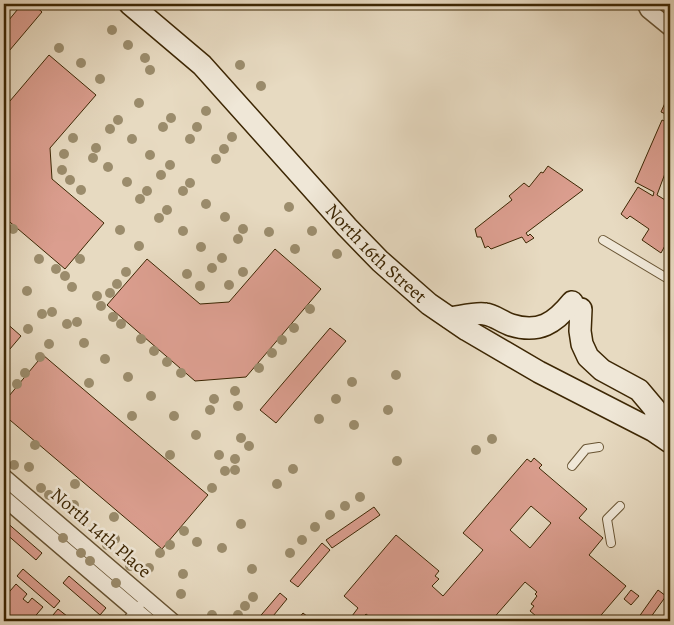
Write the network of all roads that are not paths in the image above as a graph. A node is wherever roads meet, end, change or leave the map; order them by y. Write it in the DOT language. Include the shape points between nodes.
graph roads {
  1 [pos="130,4"];
  2 [pos="645,4"];
  3 [pos="654,4"];
  4 [pos="670,17"];
  5 [pos="670,28"];
  6 [pos="603,240"];
  7 [pos="670,280"];
  8 [pos="450,318"];
  9 [pos="664,438"];
  10 [pos="599,448"];
  11 [pos="572,466"];
  12 [pos="4,477"];
  13 [pos="4,498"];
  14 [pos="620,506"];
  15 [pos="611,543"];
  16 [pos="146,598"];
  17 [pos="131,616"];
  18 [pos="148,621"];
  19 [pos="172,621"];
  1 -- 8 [label="main road, North 16th Street" via="202,65 380,261"];
  2 -- 5 [label="street"];
  3 -- 4 [label="street"];
  6 -- 7 [label="lane"];
  8 -- 9 [label="main road, North 16th Street" via="539,372"];
  8 -- 9 [label="main road" via="484,313 512,325 543,326 577,305 582,344 588,357 602,370 639,390 655,409"];
  10 -- 11 [label="lane" via="586,449"];
  12 -- 16 [label="street, North 14th Place"];
  13 -- 17 [label="street, North 14th Place"];
  14 -- 15 [label="lane" via="608,519"];
  16 -- 17 [label="lane"];
  16 -- 19 [label="street, North 14th Place"];
  17 -- 18 [label="street, North 14th Place"];
}
